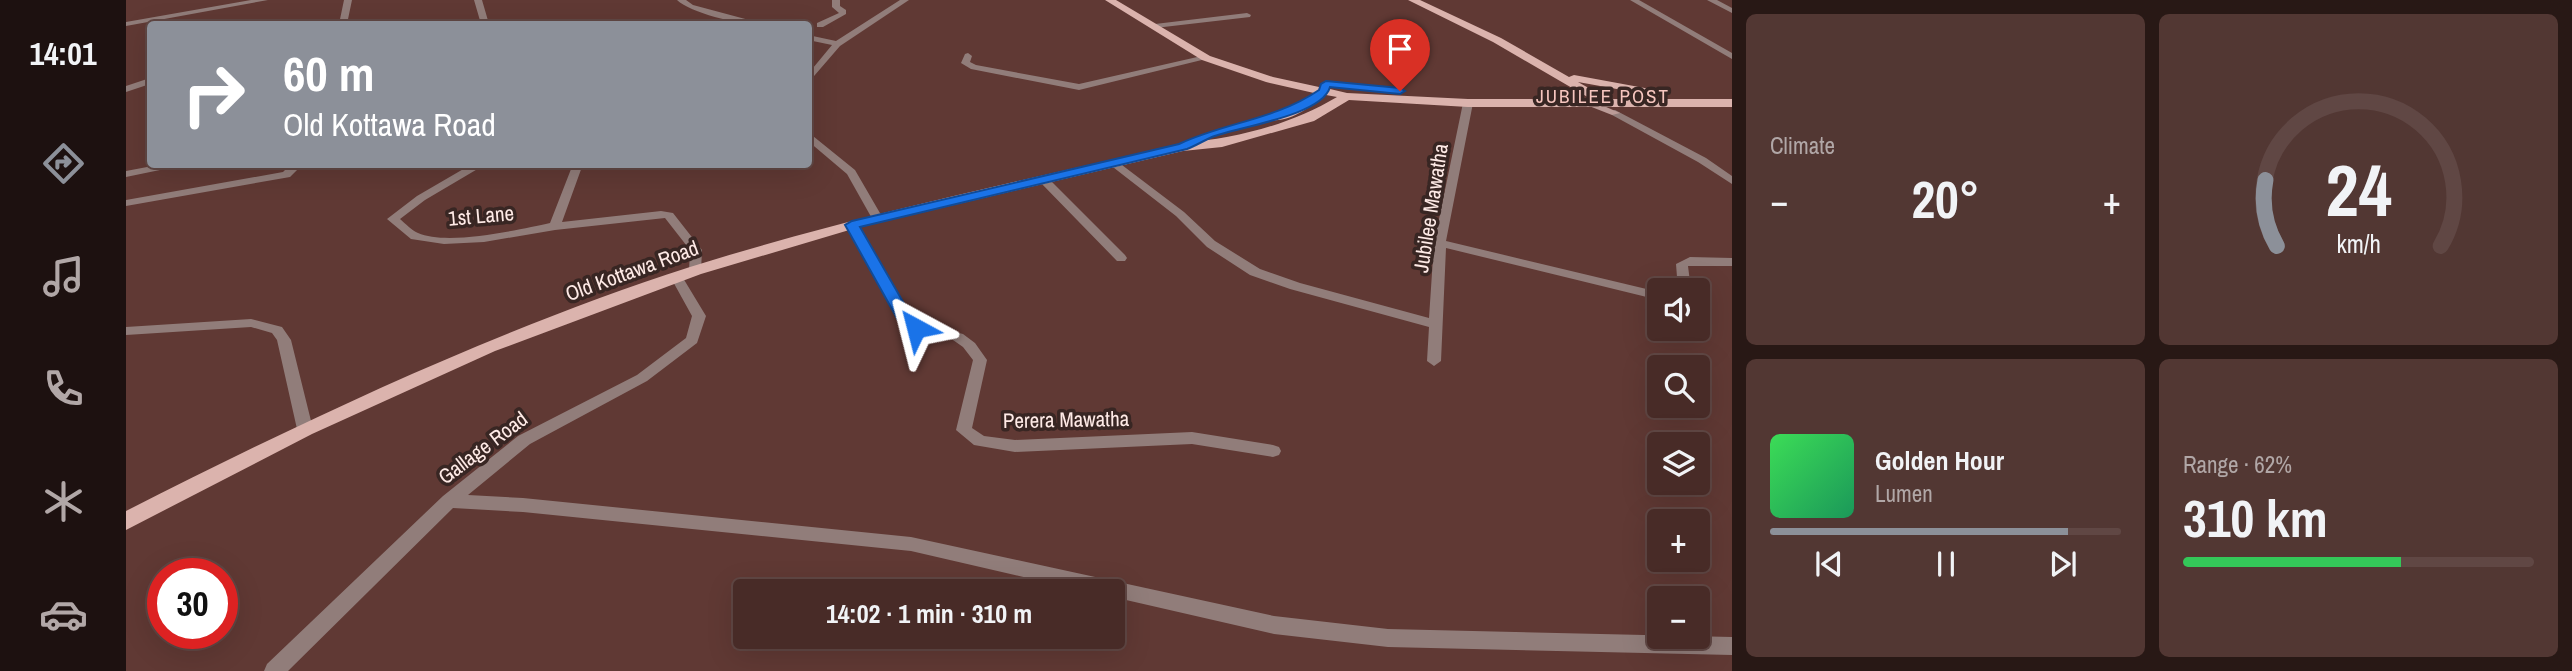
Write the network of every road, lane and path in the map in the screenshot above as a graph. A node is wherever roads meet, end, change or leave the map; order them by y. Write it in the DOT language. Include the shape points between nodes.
graph roads {
  1 [pos="264,0"];
  2 [pos="348,0"];
  3 [pos="478,0"];
  4 [pos="681,0"];
  5 [pos="836,0"];
  6 [pos="905,0"];
  7 [pos="1110,0"];
  8 [pos="1413,0"];
  9 [pos="1634,0"];
  10 [pos="1711,0"];
  11 [pos="1732,11"];
  12 [pos="1437,12"];
  13 [pos="1247,15"];
  14 [pos="143,20"];
  15 [pos="156,21"];
  16 [pos="344,21"];
  17 [pos="484,21"];
  18 [pos="748,21"];
  19 [pos="126,24"];
  20 [pos="821,25"];
  21 [pos="1155,26"];
  22 [pos="1171,35"];
  23 [pos="812,38"];
  24 [pos="837,44"];
  25 [pos="968,55"];
  26 [pos="1732,57"];
  27 [pos="1206,58"];
  28 [pos="1539,64"];
  29 [pos="812,75"];
  30 [pos="147,82"];
  31 [pos="1325,88"];
  32 [pos="126,89"];
  33 [pos="1347,91"];
  34 [pos="1650,92"];
  35 [pos="1572,94"];
  36 [pos="1732,95"];
  37 [pos="1588,98"];
  38 [pos="1427,101"];
  39 [pos="1604,102"];
  40 [pos="1468,103"];
  41 [pos="1732,103"];
  42 [pos="1615,113"];
  43 [pos="1310,118"];
  44 [pos="812,139"];
  45 [pos="1183,147"];
  46 [pos="1114,164"];
  47 [pos="161,168"];
  48 [pos="294,168"];
  49 [pos="474,168"];
  50 [pos="577,168"];
  51 [pos="126,174"];
  52 [pos="1044,180"];
  53 [pos="1732,181"];
  54 [pos="126,203"];
  55 [pos="878,220"];
  56 [pos="852,225"];
  57 [pos="555,226"];
  58 [pos="1440,243"];
  59 [pos="1121,258"];
  60 [pos="1732,262"];
  61 [pos="695,271"];
  62 [pos="677,278"];
  63 [pos="1683,278"];
  64 [pos="1647,293"];
  65 [pos="1436,324"];
  66 [pos="126,331"];
  67 [pos="1434,361"];
  68 [pos="305,429"];
  69 [pos="1273,451"];
  70 [pos="449,500"];
  71 [pos="126,521"];
  72 [pos="1732,646"];
  73 [pos="274,671"];
  1 -- 14 [label="street"];
  2 -- 16 [label="street"];
  3 -- 17 [label="street"];
  4 -- 18 [label="street" via="690,7"];
  5 -- 20 [label="street" via="842,14"];
  6 -- 24 [label="street"];
  7 -- 21 [label="main road"];
  8 -- 12 [label="main road"];
  9 -- 26 [label="street"];
  10 -- 11 [label="street"];
  12 -- 28 [label="main road"];
  12 -- 35 [label="main road"];
  13 -- 21 [label="street"];
  14 -- 15 [label="street"];
  14 -- 19 [label="street"];
  21 -- 22 [label="main road"];
  22 -- 27 [label="main road"];
  22 -- 31 [label="main road" via="1250,66"];
  23 -- 24 [label="street"];
  24 -- 29 [label="street"];
  25 -- 27 [label="street" via="965,63 974,67 1079,87"];
  27 -- 31 [label="main road" via="1270,80"];
  28 -- 34 [label="main road" via="1587,81"];
  28 -- 37 [label="main road"];
  30 -- 32 [label="street"];
  31 -- 33 [label="main road"];
  31 -- 45 [label="main road, Old Kottawa Road" via="1300,108 1209,134"];
  33 -- 35 [label="main road"];
  33 -- 38 [label="main road"];
  33 -- 43 [label="main road, Old Kottawa Road"];
  34 -- 36 [label="main road"];
  34 -- 37 [label="main road"];
  35 -- 37 [label="main road"];
  37 -- 39 [label="main road"];
  37 -- 40 [label="main road"];
  37 -- 42 [label="main road"];
  38 -- 40 [label="main road"];
  38 -- 43 [label="main road" via="1348,108"];
  39 -- 41 [label="main road"];
  39 -- 42 [label="main road"];
  40 -- 58 [label="street, Jubilee Mawatha"];
  42 -- 53 [label="street"];
  43 -- 45 [label="main road, Old Kottawa Road" via="1222,143"];
  44 -- 55 [label="street" via="850,172"];
  45 -- 46 [label="main road, Old Kottawa Road"];
  46 -- 52 [label="main road, Old Kottawa Road"];
  46 -- 65 [label="street" via="1211,244 1255,272"];
  47 -- 51 [label="street"];
  48 -- 54 [label="street" via="286,175"];
  49 -- 57 [label="street, 1st Lane" via="393,219 415,236 437,239 461,240"];
  50 -- 57 [label="street"];
  52 -- 55 [label="main road, Old Kottawa Road"];
  52 -- 59 [label="street"];
  55 -- 56 [label="main road, Old Kottawa Road"];
  56 -- 61 [label="main road, Old Kottawa Road"];
  56 -- 69 [label="street, Perera Mawatha" via="904,317 916,328 949,333 968,342 980,360 964,430 980,441 1015,446 1192,438"];
  57 -- 61 [label="street" via="669,215 696,250"];
  58 -- 64 [label="street"];
  58 -- 65 [label="street, Jubilee Mawatha"];
  60 -- 63 [label="street" via="1690,261 1682,264"];
  61 -- 62 [label="main road, Old Kottawa Road"];
  62 -- 68 [label="main road, Old Kottawa Road" via="489,347"];
  62 -- 70 [label="street, Gallage Road" via="699,316 692,340 642,378 524,440"];
  65 -- 67 [label="street, Jubilee Mawatha"];
  66 -- 68 [label="street" via="251,323 278,330"];
  68 -- 71 [label="main road, Old Kottawa Road"];
  70 -- 72 [label="street" via="911,544 1274,625 1388,638"];
  70 -- 73 [label="street, Gallage Road"];
}
